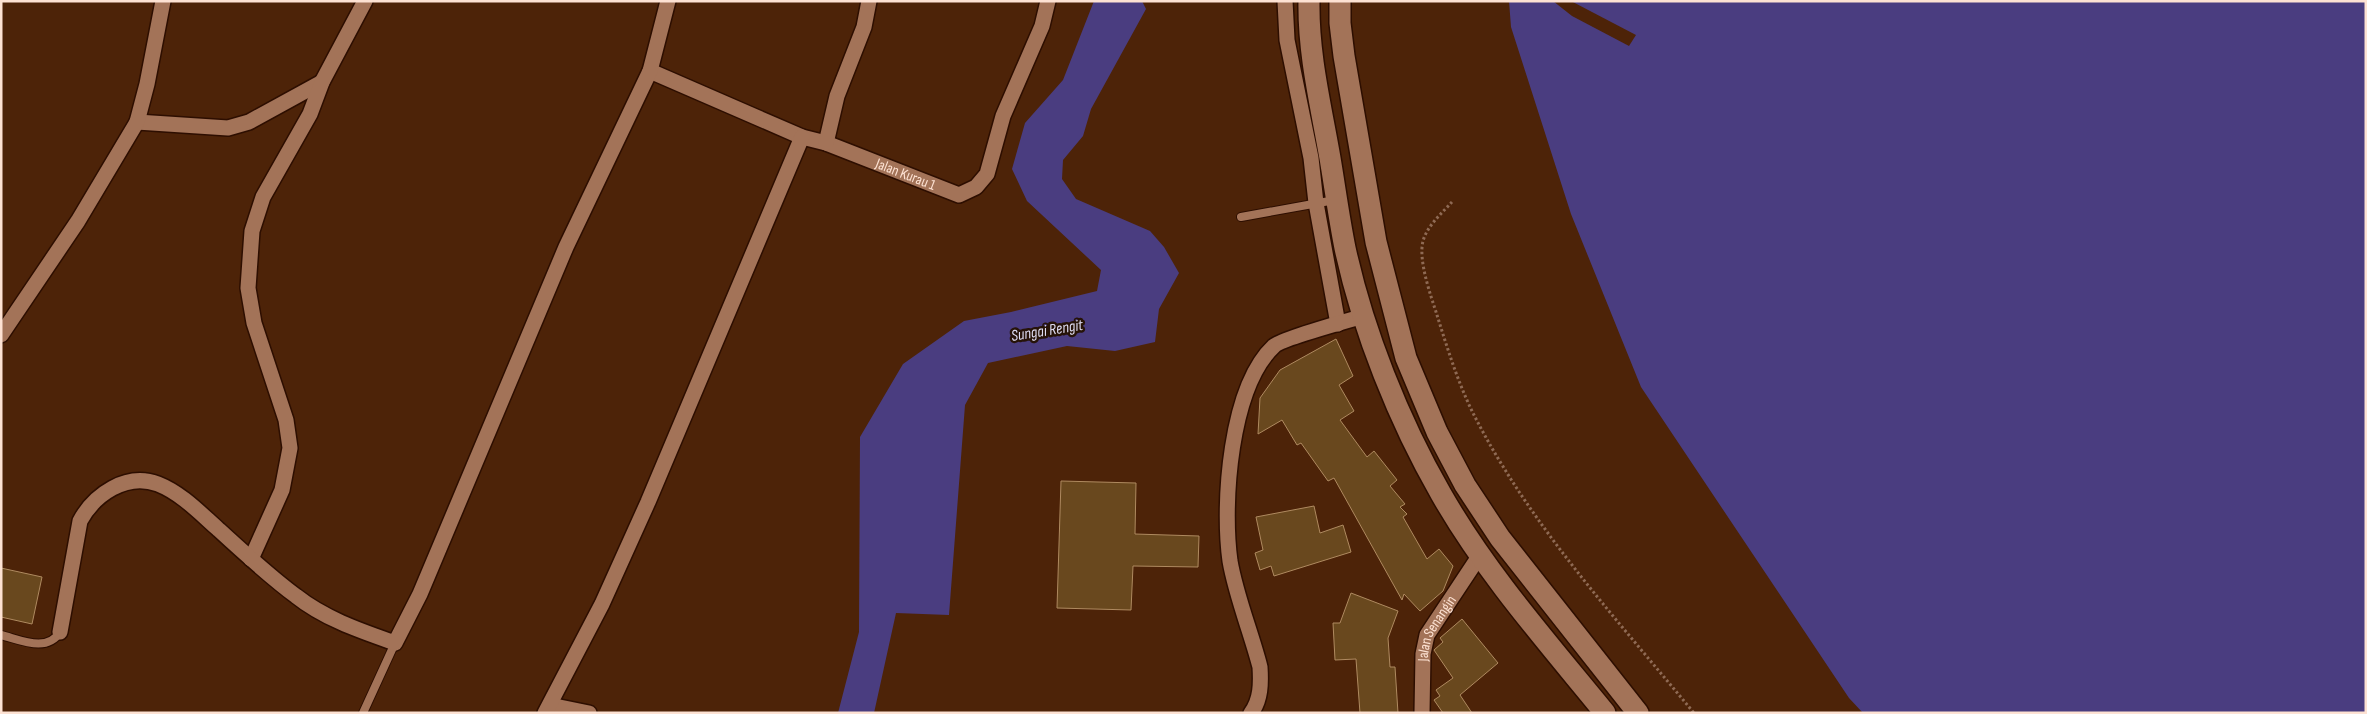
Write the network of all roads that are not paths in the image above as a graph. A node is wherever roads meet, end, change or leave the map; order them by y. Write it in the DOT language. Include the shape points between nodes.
graph roads {
  1 [pos="163,1"];
  2 [pos="365,1"];
  3 [pos="668,1"];
  4 [pos="869,1"];
  5 [pos="1048,1"];
  6 [pos="1285,1"];
  7 [pos="1309,1"];
  8 [pos="1340,1"];
  9 [pos="650,71"];
  10 [pos="322,82"];
  11 [pos="137,122"];
  12 [pos="802,137"];
  13 [pos="826,143"];
  14 [pos="1327,201"];
  15 [pos="1241,217"];
  16 [pos="1364,316"];
  17 [pos="1338,324"];
  18 [pos="1,335"];
  19 [pos="1480,555"];
  20 [pos="251,559"];
  21 [pos="60,632"];
  22 [pos="1,636"];
  23 [pos="395,643"];
  24 [pos="548,709"];
  25 [pos="363,713"];
  26 [pos="589,713"];
  27 [pos="1251,713"];
  28 [pos="1422,713"];
  29 [pos="1605,713"];
  30 [pos="1638,713"];
  1 -- 11 [label="street"];
  2 -- 10 [label="street"];
  3 -- 9 [label="street"];
  4 -- 13 [label="street" via="864,26 837,96"];
  5 -- 13 [label="street, Jalan Kurau 1" via="1042,26 1003,116 987,174 976,187 959,195"];
  6 -- 14 [label="street" via="1287,40 1311,158"];
  7 -- 14 [label="main road" via="1308,25"];
  8 -- 30 [label="main road" via="1344,56 1376,242 1406,358 1437,432 1465,485 1547,600"];
  9 -- 12 [label="street, Jalan Kurau 1"];
  9 -- 23 [label="street" via="566,247 420,594"];
  10 -- 11 [label="street" via="248,122 228,128"];
  10 -- 20 [label="street" via="310,114 262,197 252,231 248,288 254,323 286,420 290,448 282,490"];
  11 -- 18 [label="street" via="78,221"];
  12 -- 13 [label="street, Jalan Kurau 1"];
  12 -- 24 [label="street" via="648,502 602,604"];
  14 -- 15 [label="lane"];
  14 -- 16 [label="main road" via="1346,249"];
  14 -- 17 [label="street"];
  16 -- 17 [label="street"];
  16 -- 19 [label="main road" via="1413,441 1441,495"];
  17 -- 27 [label="street" via="1275,344 1256,370 1240,404 1229,480 1228,517 1230,561 1260,667 1261,682 1256,706"];
  19 -- 28 [label="street, Jalan Senangin" via="1427,635 1422,654"];
  19 -- 29 [label="main road"];
  20 -- 21 [label="street" via="188,502 157,483 132,481 107,490 87,506 80,521"];
  20 -- 23 [label="street" via="297,598 349,626"];
  21 -- 22 [label="lane" via="49,644"];
  23 -- 25 [label="lane"];
  24 -- 26 [label="street"];
}
